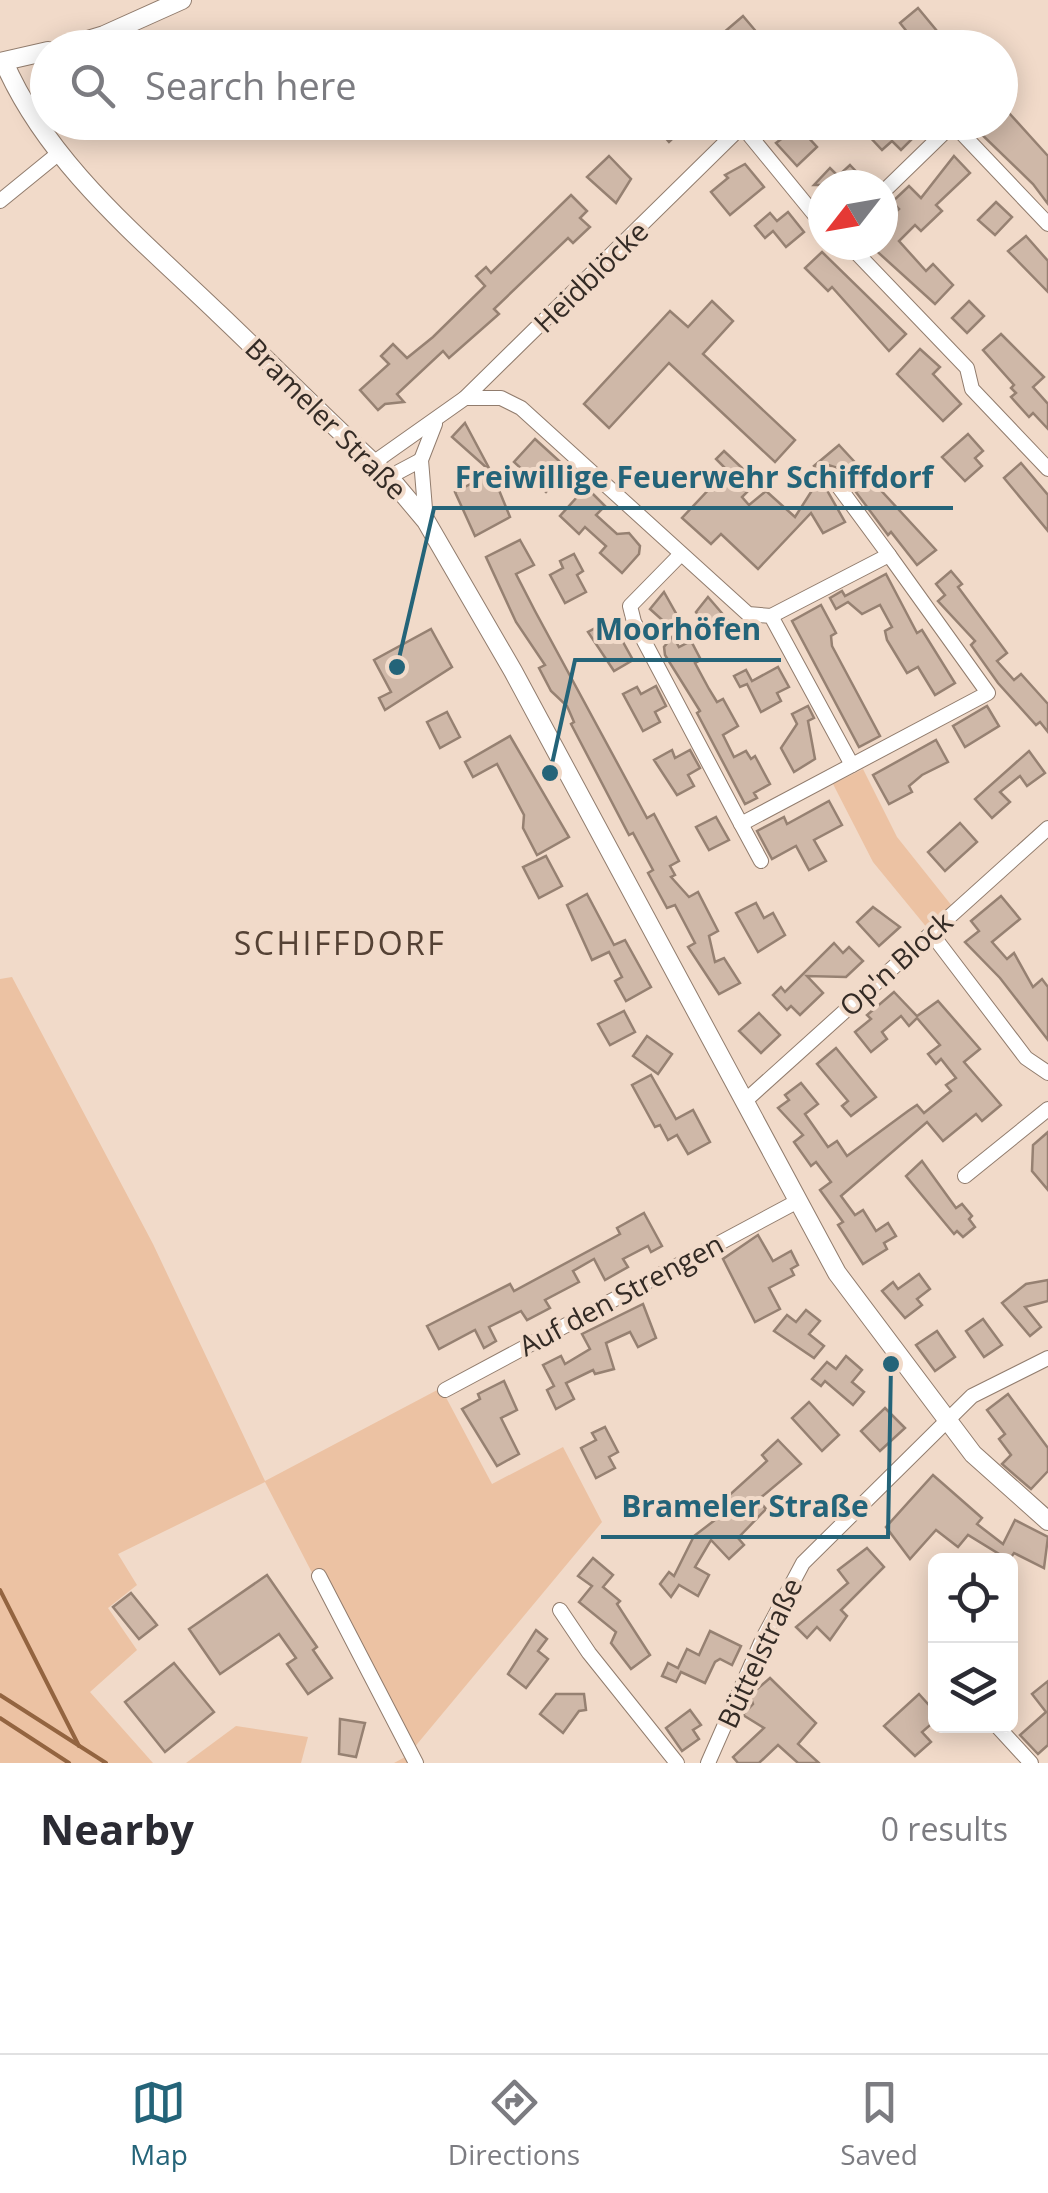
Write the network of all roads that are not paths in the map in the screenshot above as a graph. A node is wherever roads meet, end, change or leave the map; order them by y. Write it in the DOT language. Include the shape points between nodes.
graph roads {
  1 [pos="182,0"];
  2 [pos="117,30"];
  3 [pos="30,55"];
  4 [pos="2,62"];
  5 [pos="30,115"];
  6 [pos="49,140"];
  7 [pos="728,140"];
  8 [pos="753,140"];
  9 [pos="936,140"];
  10 [pos="967,140"];
  11 [pos="59,153"];
  12 [pos="898,177"];
  13 [pos="0,202"];
  14 [pos="808,207"];
  15 [pos="1048,224"];
  16 [pos="863,260"];
  17 [pos="465,398"];
  18 [pos="436,423"];
  19 [pos="421,460"];
  20 [pos="374,463"];
  21 [pos="1048,469"];
  22 [pos="830,476"];
  23 [pos="389,477"];
  24 [pos="426,521"];
  25 [pos="681,554"];
  26 [pos="889,555"];
  27 [pos="771,616"];
  28 [pos="852,765"];
  29 [pos="742,824"];
  30 [pos="1048,828"];
  31 [pos="762,861"];
  32 [pos="931,933"];
  33 [pos="1048,1074"];
  34 [pos="745,1101"];
  35 [pos="1048,1109"];
  36 [pos="966,1176"];
  37 [pos="798,1201"];
  38 [pos="1048,1358"];
  39 [pos="445,1390"];
  40 [pos="946,1421"];
  41 [pos="1048,1521"];
  42 [pos="320,1576"];
  43 [pos="560,1610"];
  44 [pos="1002,1733"];
  45 [pos="416,1763"];
  46 [pos="677,1763"];
  47 [pos="708,1763"];
  48 [pos="1030,1763"];
  1 -- 2 [label="street"];
  3 -- 4 [label="street"];
  4 -- 5 [label="street, Brameler Straße"];
  6 -- 11 [label="street, Brameler Straße"];
  7 -- 17 [label="street, Heidblöcke"];
  8 -- 14 [label="street, Heidblöcke"];
  9 -- 12 [label="street"];
  10 -- 15 [label="street"];
  11 -- 13 [label="street"];
  11 -- 20 [label="street, Brameler Straße"];
  16 -- 21 [label="street" via="967,368 972,389"];
  17 -- 18 [label="street, Heidblöcke"];
  17 -- 25 [label="street" via="501,398 521,408"];
  18 -- 19 [label="street, Heidblöcke"];
  18 -- 20 [label="street, Heidblöcke"];
  19 -- 23 [label="street"];
  19 -- 24 [label="street, Heidblöcke"];
  20 -- 23 [label="street, Brameler Straße"];
  22 -- 26 [label="street"];
  23 -- 24 [label="street, Brameler Straße"];
  24 -- 34 [label="street, Brameler Straße"];
  25 -- 27 [label="street" via="748,614"];
  25 -- 29 [label="street" via="630,606"];
  26 -- 27 [label="street"];
  26 -- 28 [label="street" via="988,693"];
  27 -- 28 [label="street"];
  28 -- 29 [label="street"];
  29 -- 31 [label="street"];
  30 -- 32 [label="street, Op'n Block"];
  32 -- 33 [label="street" via="1026,1058"];
  32 -- 34 [label="street, Op'n Block"];
  34 -- 37 [label="street, Brameler Straße"];
  35 -- 36 [label="street"];
  37 -- 39 [label="street, Auf den Strengen"];
  37 -- 40 [label="street, Brameler Straße" via="837,1273"];
  38 -- 40 [label="street, Büttelstraße" via="972,1396"];
  40 -- 41 [label="street, Brameler Straße" via="1003,1484"];
  40 -- 47 [label="street, Büttelstraße" via="803,1562"];
  42 -- 45 [label="street"];
  43 -- 46 [label="street"];
  44 -- 48 [label="street"];
}
